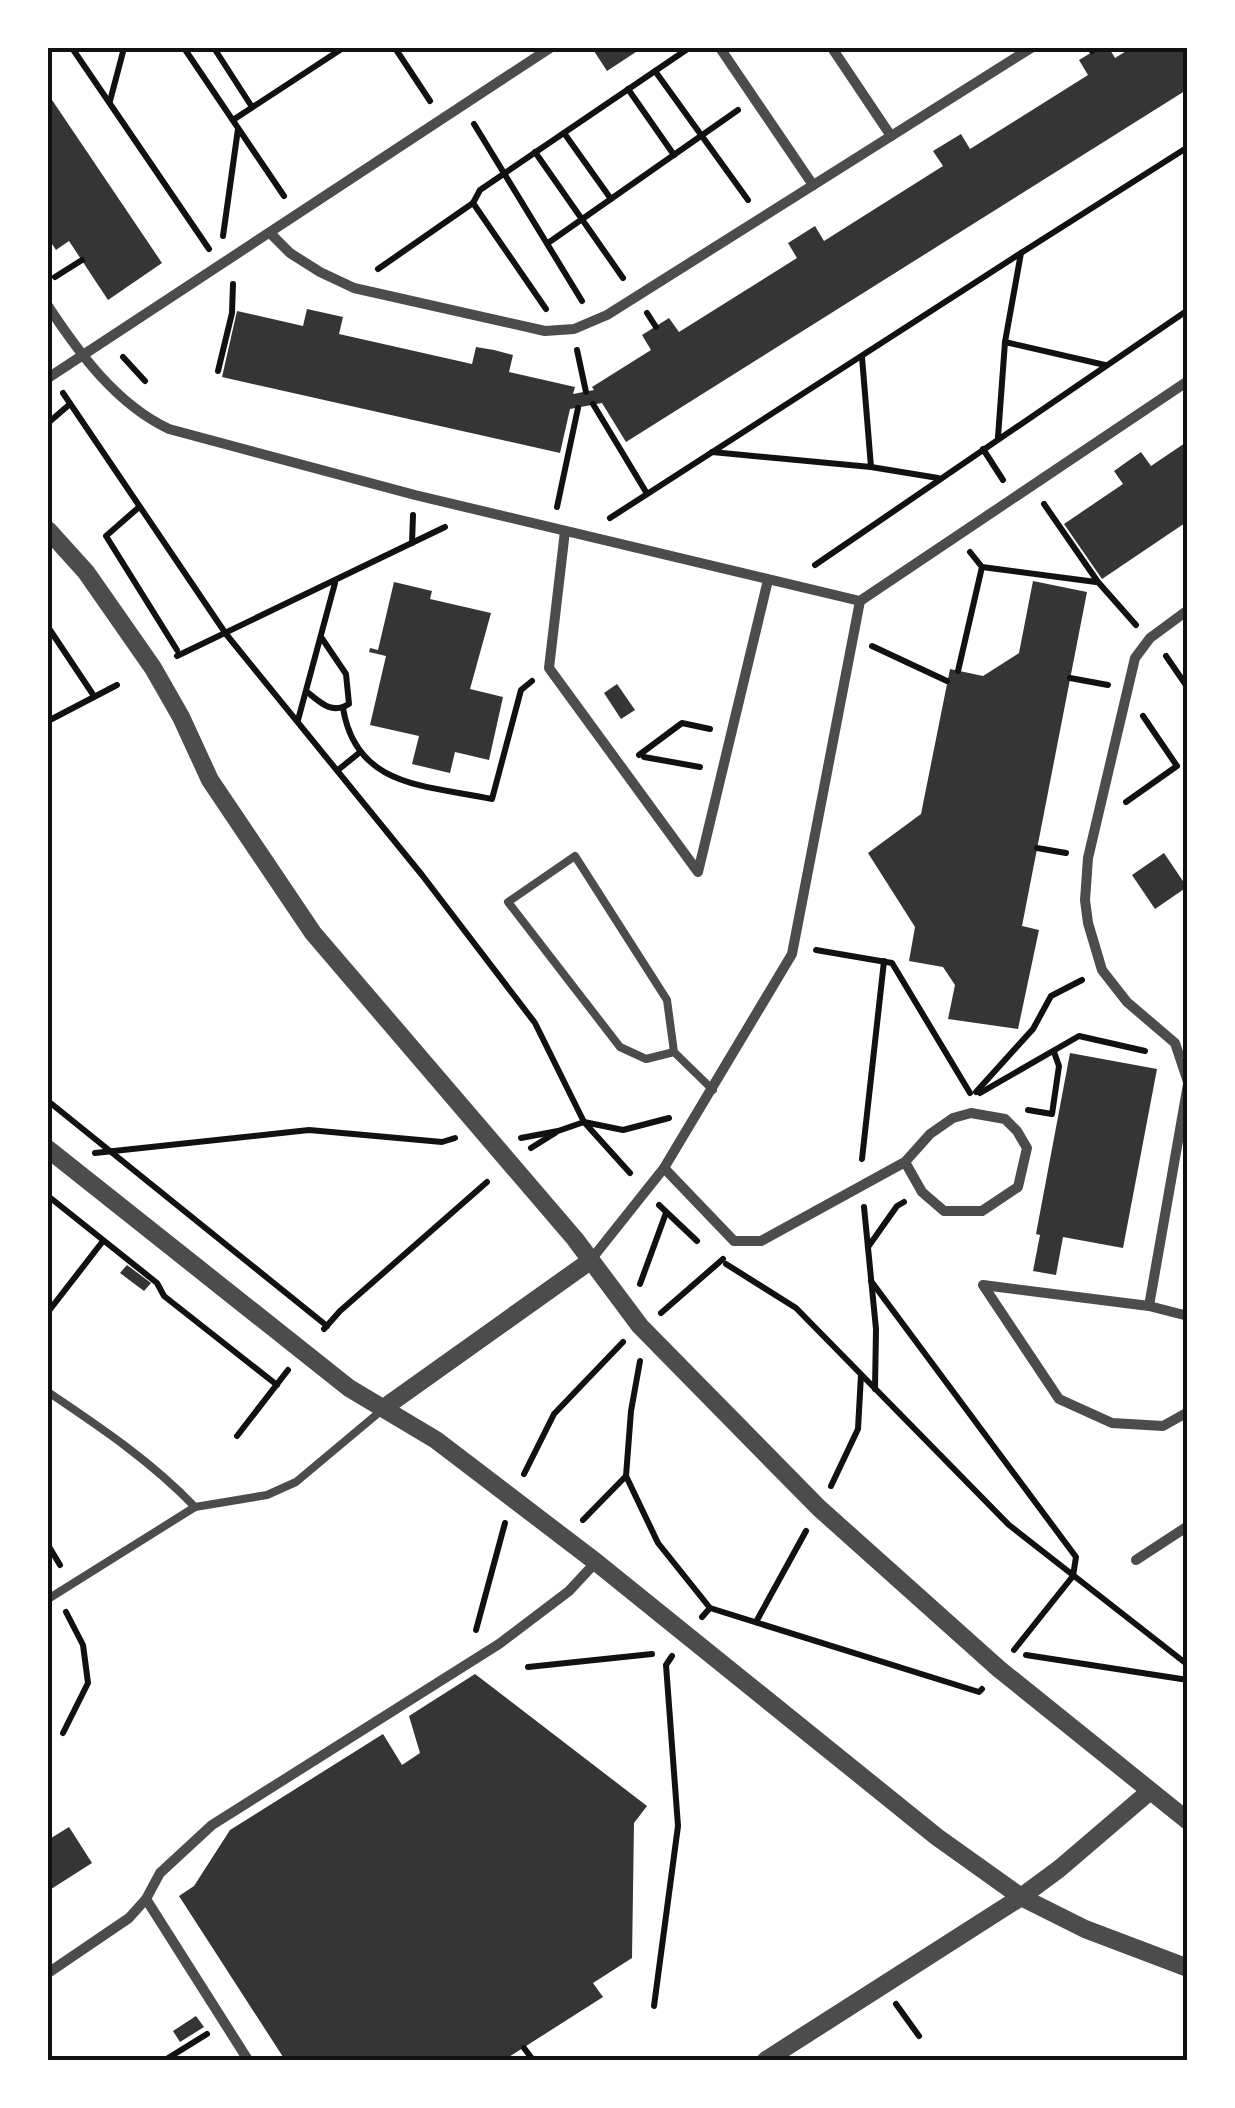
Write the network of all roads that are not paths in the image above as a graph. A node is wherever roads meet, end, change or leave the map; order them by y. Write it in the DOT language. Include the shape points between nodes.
graph roads {
  1 [pos="550,48"];
  2 [pos="720,48"];
  3 [pos="832,48"];
  4 [pos="1032,48"];
  5 [pos="891,136"];
  6 [pos="813,185"];
  7 [pos="270,233"];
  8 [pos="48,306"];
  9 [pos="81,356"];
  10 [pos="48,378"];
  11 [pos="1188,381"];
  12 [pos="48,530"];
  13 [pos="565,531"];
  14 [pos="768,580"];
  15 [pos="860,601"];
  16 [pos="1188,610"];
  17 [pos="674,1052"];
  18 [pos="1188,1083"];
  19 [pos="713,1090"];
  20 [pos="48,1148"];
  21 [pos="905,1162"];
  22 [pos="664,1168"];
  23 [pos="590,1261"];
  24 [pos="1149,1306"];
  25 [pos="1188,1316"];
  26 [pos="48,1392"];
  27 [pos="384,1408"];
  28 [pos="1188,1412"];
  29 [pos="195,1507"];
  30 [pos="1188,1526"];
  31 [pos="1136,1560"];
  32 [pos="596,1562"];
  33 [pos="52,1596"];
  34 [pos="1149,1792"];
  35 [pos="1188,1822"];
  36 [pos="1021,1898"];
  37 [pos="146,1899"];
  38 [pos="1188,1968"];
  39 [pos="48,1972"];
  40 [pos="248,2060"];
  41 [pos="766,2060"];
  1 -- 7 [label="street"];
  2 -- 6 [label="street"];
  3 -- 5 [label="street"];
  4 -- 5 [label="street"];
  5 -- 6 [label="street"];
  6 -- 7 [label="street" via="596,321 559,332 354,288 305,263"];
  7 -- 9 [label="street"];
  8 -- 9 [label="street"];
  9 -- 10 [label="street"];
  9 -- 13 [label="street" via="169,429"];
  11 -- 15 [label="street"];
  12 -- 23 [label="street" via="86,572 152,668 210,780 313,933"];
  13 -- 14 [label="street"];
  13 -- 14 [label="street" via="549,668 698,872"];
  14 -- 15 [label="street"];
  15 -- 19 [label="street" via="792,954"];
  16 -- 18 [label="street" via="1135,658 1087,872 1088,924 1102,970 1175,1043"];
  17 -- 17 [label="lane" via="667,1000 575,856 508,902 620,1047 646,1059"];
  17 -- 19 [label="lane"];
  18 -- 24 [label="street"];
  19 -- 22 [label="street"];
  20 -- 27 [label="street" via="349,1388"];
  21 -- 21 [label="street" via="930,1134 971,1113 1005,1119 1027,1148 1018,1188 982,1212 944,1211 922,1192"];
  21 -- 22 [label="street" via="760,1241 734,1241"];
  22 -- 23 [label="street"];
  23 -- 27 [label="street"];
  23 -- 34 [label="street" via="640,1326 819,1508"];
  24 -- 25 [label="street"];
  24 -- 28 [label="street" via="983,1285 1059,1399 1112,1423 1163,1426"];
  26 -- 29 [label="lane" via="118,1439"];
  27 -- 29 [label="lane" via="296,1482 266,1495"];
  27 -- 32 [label="street"];
  29 -- 33 [label="lane"];
  30 -- 31 [label="street"];
  32 -- 36 [label="street" via="937,1838"];
  32 -- 37 [label="street" via="499,1644 212,1825 160,1873"];
  34 -- 35 [label="street"];
  34 -- 36 [label="street"];
  36 -- 38 [label="street"];
  36 -- 41 [label="street"];
  37 -- 39 [label="street" via="130,1918"];
  37 -- 40 [label="street"];
}
